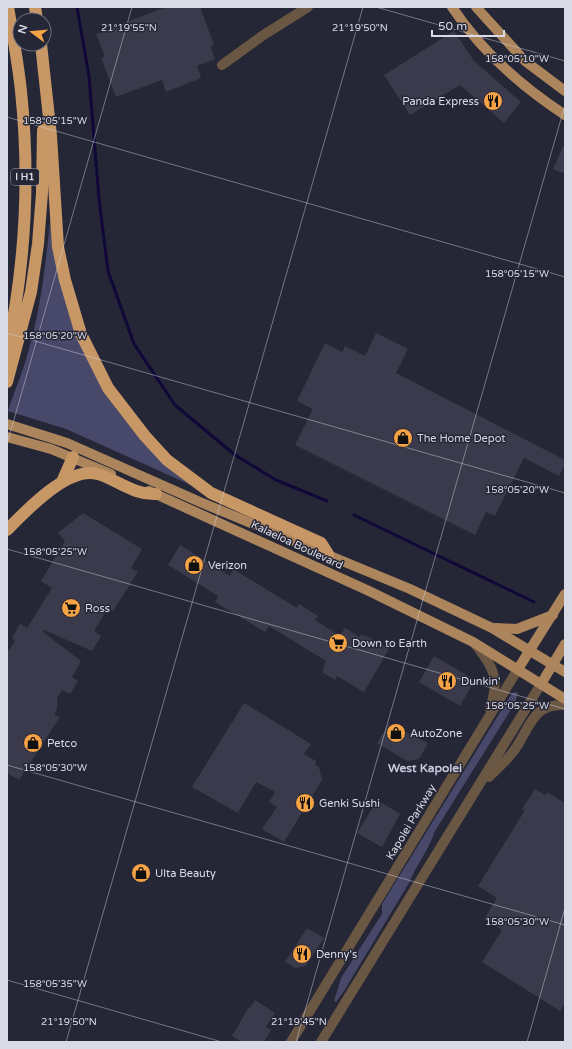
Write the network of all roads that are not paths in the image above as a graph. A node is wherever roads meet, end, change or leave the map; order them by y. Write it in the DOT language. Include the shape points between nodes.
graph roads {
  1 [pos="8,7"];
  2 [pos="308,7"];
  3 [pos="452,7"];
  4 [pos="476,7"];
  5 [pos="42,52"];
  6 [pos="43,58"];
  7 [pos="222,65"];
  8 [pos="565,92"];
  9 [pos="565,115"];
  10 [pos="7,351"];
  11 [pos="7,382"];
  12 [pos="12,425"];
  13 [pos="9,438"];
  14 [pos="73,457"];
  15 [pos="62,482"];
  16 [pos="156,494"];
  17 [pos="7,530"];
  18 [pos="328,554"];
  19 [pos="565,594"];
  20 [pos="553,615"];
  21 [pos="492,628"];
  22 [pos="473,642"];
  23 [pos="565,644"];
  24 [pos="530,651"];
  25 [pos="553,665"];
  26 [pos="518,670"];
  27 [pos="565,672"];
  28 [pos="541,684"];
  29 [pos="565,699"];
  30 [pos="565,705"];
  31 [pos="484,726"];
  32 [pos="476,789"];
  33 [pos="291,1042"];
  34 [pos="321,1042"];
  1 -- 10 [label="highway, I H1" via="22,92 25,171 23,242 18,293"];
  2 -- 7 [label="street"];
  3 -- 9 [label="main road" via="479,43 509,72 526,88"];
  4 -- 8 [label="main road" via="525,61"];
  5 -- 6 [label="highway"];
  6 -- 11 [label="highway" via="42,193 38,244 31,292"];
  6 -- 18 [label="highway" via="58,247 81,334 108,388 167,460 196,483 211,493 321,543"];
  12 -- 18 [label="main road, Kalaeloa Boulevard" via="67,443 200,502"];
  13 -- 14 [label="main road, Kalaeloa Boulevard"];
  14 -- 15 [label="highway"];
  14 -- 16 [label="main road, Kalaeloa Boulevard"];
  15 -- 16 [label="highway" via="77,475 99,474 144,494"];
  15 -- 17 [label="highway"];
  16 -- 22 [label="main road, Kalaeloa Boulevard" via="369,591"];
  18 -- 21 [label="main road, Kalaeloa Boulevard"];
  19 -- 20 [label="main road, Kapolei Parkway"];
  20 -- 21 [label="main road" via="517,629"];
  20 -- 24 [label="main road, Kapolei Parkway"];
  21 -- 24 [label="main road, Kalaeloa Boulevard"];
  22 -- 26 [label="main road, Kalaeloa Boulevard"];
  22 -- 31 [label="street" via="495,674 493,699"];
  23 -- 25 [label="main road"];
  24 -- 25 [label="main road, Kalaeloa Boulevard"];
  24 -- 26 [label="main road, Kapolei Parkway"];
  25 -- 27 [label="main road, Kalaeloa Boulevard"];
  25 -- 28 [label="main road"];
  26 -- 28 [label="main road, Kalaeloa Boulevard"];
  26 -- 31 [label="street, Kapolei Parkway"];
  28 -- 29 [label="main road, Kalaeloa Boulevard"];
  28 -- 32 [label="street"];
  30 -- 32 [label="street" via="553,705 540,710 513,752"];
  31 -- 33 [label="street, Kapolei Parkway"];
  32 -- 34 [label="street"];
}
